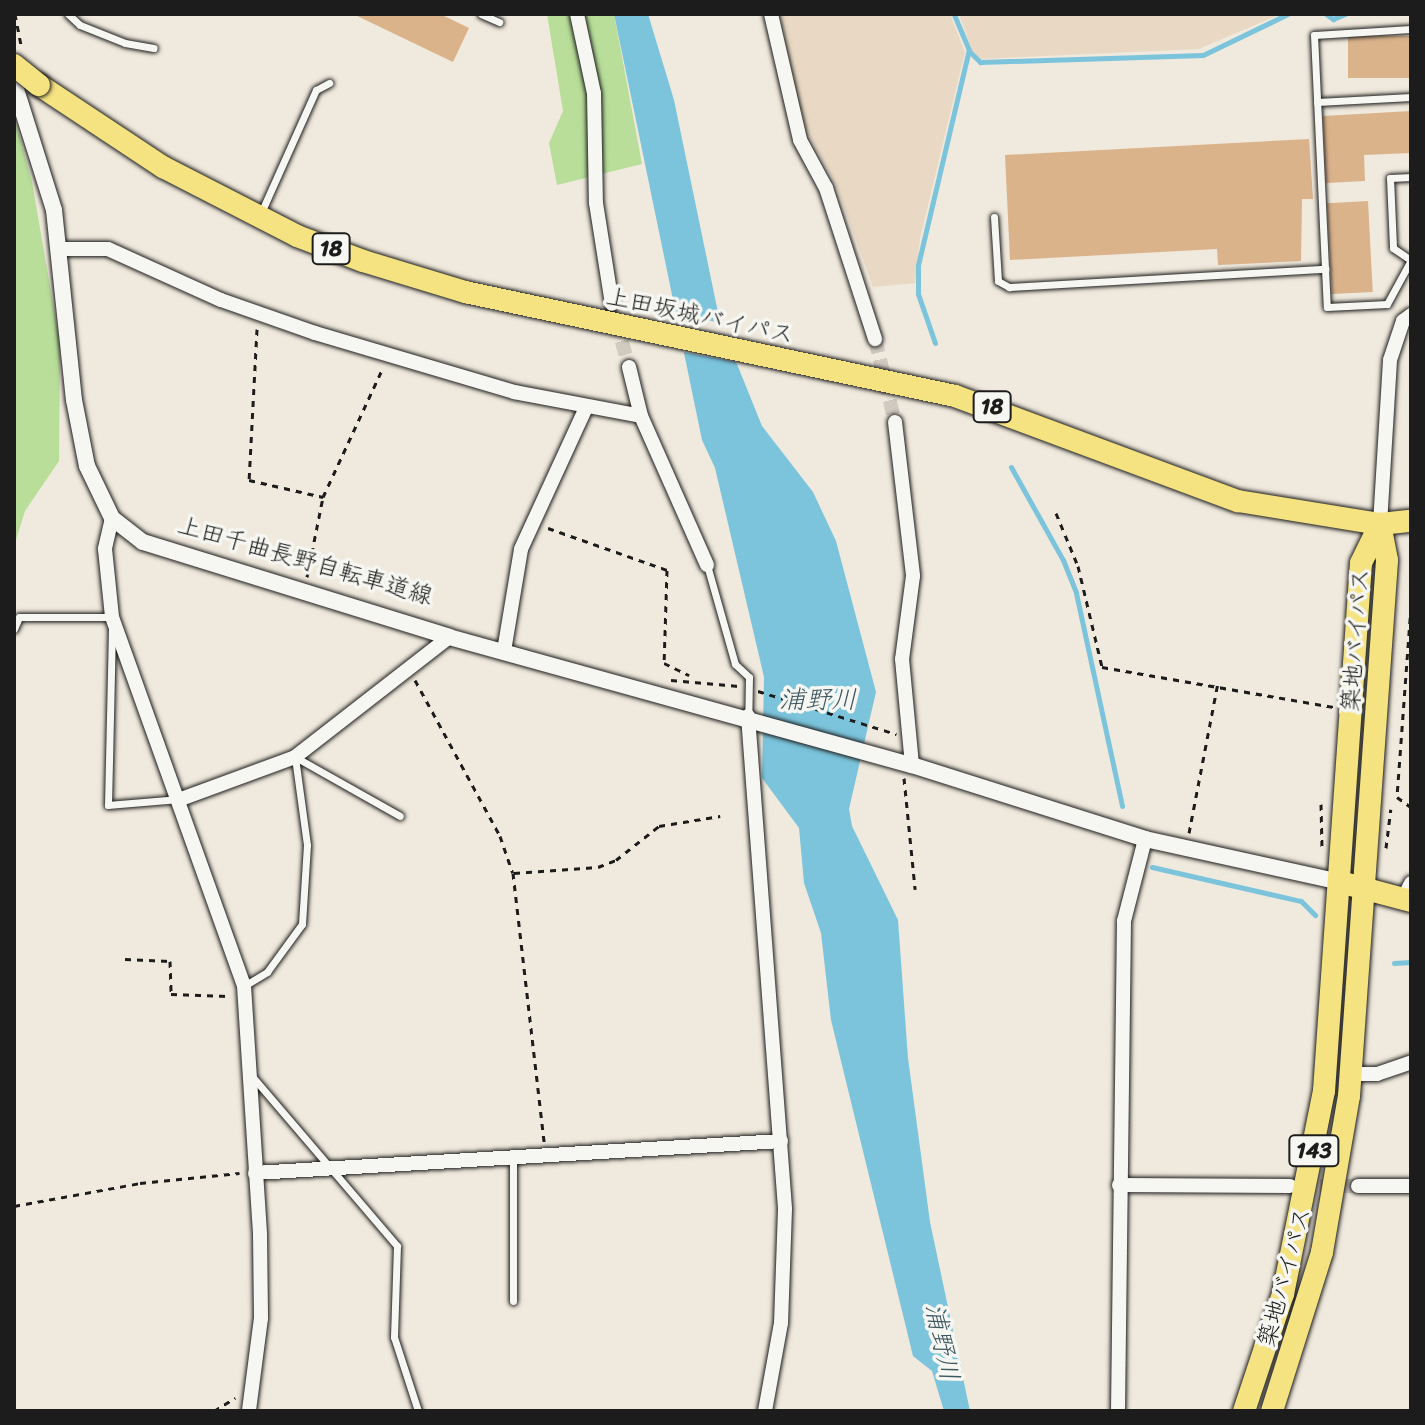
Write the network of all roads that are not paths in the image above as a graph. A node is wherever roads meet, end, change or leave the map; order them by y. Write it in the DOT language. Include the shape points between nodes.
graph roads {
  1 [pos="68,14"];
  2 [pos="481,14"];
  3 [pos="577,14"];
  4 [pos="771,14"];
  5 [pos="499,22"];
  6 [pos="1411,29"];
  7 [pos="154,48"];
  8 [pos="19,59"];
  9 [pos="14,83"];
  10 [pos="329,83"];
  11 [pos="1411,97"];
  12 [pos="1317,102"];
  13 [pos="1411,177"];
  14 [pos="259,217"];
  15 [pos="994,217"];
  16 [pos="60,249"];
  17 [pos="1411,260"];
  18 [pos="1325,269"];
  19 [pos="612,304"];
  20 [pos="1411,315"];
  21 [pos="875,339"];
  22 [pos="629,367"];
  23 [pos="586,408"];
  24 [pos="641,416"];
  25 [pos="895,422"];
  26 [pos="112,518"];
  27 [pos="1411,521"];
  28 [pos="1380,524"];
  29 [pos="707,565"];
  30 [pos="112,617"];
  31 [pos="14,629"];
  32 [pos="449,637"];
  33 [pos="504,651"];
  34 [pos="752,718"];
  35 [pos="295,757"];
  36 [pos="902,762"];
  37 [pos="181,799"];
  38 [pos="400,816"];
  39 [pos="1145,839"];
  40 [pos="1340,882"];
  41 [pos="1366,889"];
  42 [pos="1408,895"];
  43 [pos="245,991"];
  44 [pos="1411,1062"];
  45 [pos="249,1072"];
  46 [pos="1351,1074"];
  47 [pos="781,1141"];
  48 [pos="513,1158"];
  49 [pos="331,1171"];
  50 [pos="255,1173"];
  51 [pos="1119,1185"];
  52 [pos="1290,1186"];
  53 [pos="1358,1186"];
  54 [pos="1411,1186"];
  55 [pos="513,1301"];
  56 [pos="249,1411"];
  57 [pos="418,1411"];
  58 [pos="765,1411"];
  59 [pos="1118,1411"];
  60 [pos="1244,1411"];
  61 [pos="1272,1411"];
  1 -- 7 [label="lane" via="80,25 125,43"];
  2 -- 5 [label="lane"];
  3 -- 19 [label="street" via="594,93 596,203"];
  4 -- 21 [label="street" via="800,140 826,188"];
  6 -- 12 [label="lane" via="1314,35"];
  8 -- 14 [label="main road, 上田坂城バイパス / 18, bridge" via="39,85 163,167"];
  9 -- 16 [label="street" via="45,175"];
  10 -- 14 [label="lane" via="316,90"];
  11 -- 12 [label="lane"];
  12 -- 18 [label="lane"];
  13 -- 17 [label="lane" via="1390,178 1393,248"];
  14 -- 28 [label="main road, 上田坂城バイパス / 18" via="363,261 465,292 987,405 1207,493"];
  15 -- 18 [label="lane" via="998,281 1009,287"];
  16 -- 23 [label="street" via="108,249 258,313 514,392"];
  16 -- 26 [label="street" via="80,436 98,495"];
  17 -- 18 [label="lane" via="1387,304 1327,307"];
  20 -- 28 [label="street" via="1403,321 1390,360"];
  22 -- 24 [label="street"];
  23 -- 24 [label="street"];
  23 -- 33 [label="street" via="521,549"];
  24 -- 29 [label="street"];
  25 -- 36 [label="street" via="913,576 902,659"];
  26 -- 30 [label="street" via="105,549"];
  26 -- 32 [label="street" via="143,542 177,555"];
  27 -- 28 [label="main road, 上田坂城バイパス / 18"];
  28 -- 40 [label="main road, 築地バイパス / 143" via="1361,563"];
  28 -- 41 [label="main road, 築地バイパス / 143" via="1387,560"];
  29 -- 34 [label="lane" via="735,664 753,689"];
  30 -- 31 [label="lane" via="19,617"];
  30 -- 37 [label="street"];
  30 -- 37 [label="lane" via="108,805"];
  32 -- 33 [label="street"];
  32 -- 35 [label="street"];
  33 -- 34 [label="street"];
  34 -- 36 [label="street"];
  34 -- 47 [label="street"];
  35 -- 37 [label="street"];
  35 -- 38 [label="lane"];
  35 -- 43 [label="lane" via="307,845 302,924 267,972"];
  36 -- 39 [label="street"];
  37 -- 43 [label="street"];
  39 -- 40 [label="street"];
  39 -- 51 [label="street" via="1124,921"];
  40 -- 41 [label="main road"];
  40 -- 60 [label="main road, 築地バイパス / 143" via="1324,1091 1307,1195 1283,1294"];
  41 -- 42 [label="main road"];
  41 -- 46 [label="main road, 築地バイパス / 143"];
  43 -- 45 [label="street"];
  44 -- 46 [label="street" via="1377,1074"];
  45 -- 49 [label="lane"];
  45 -- 50 [label="street"];
  46 -- 61 [label="main road, 築地バイパス / 143" via="1322,1252"];
  47 -- 48 [label="street"];
  47 -- 58 [label="street" via="785,1257 781,1323"];
  48 -- 49 [label="street"];
  48 -- 55 [label="lane"];
  49 -- 50 [label="street"];
  49 -- 57 [label="lane" via="397,1246 394,1337"];
  50 -- 56 [label="street" via="261,1318"];
  51 -- 52 [label="street"];
  51 -- 59 [label="street"];
  53 -- 54 [label="street"];
}
